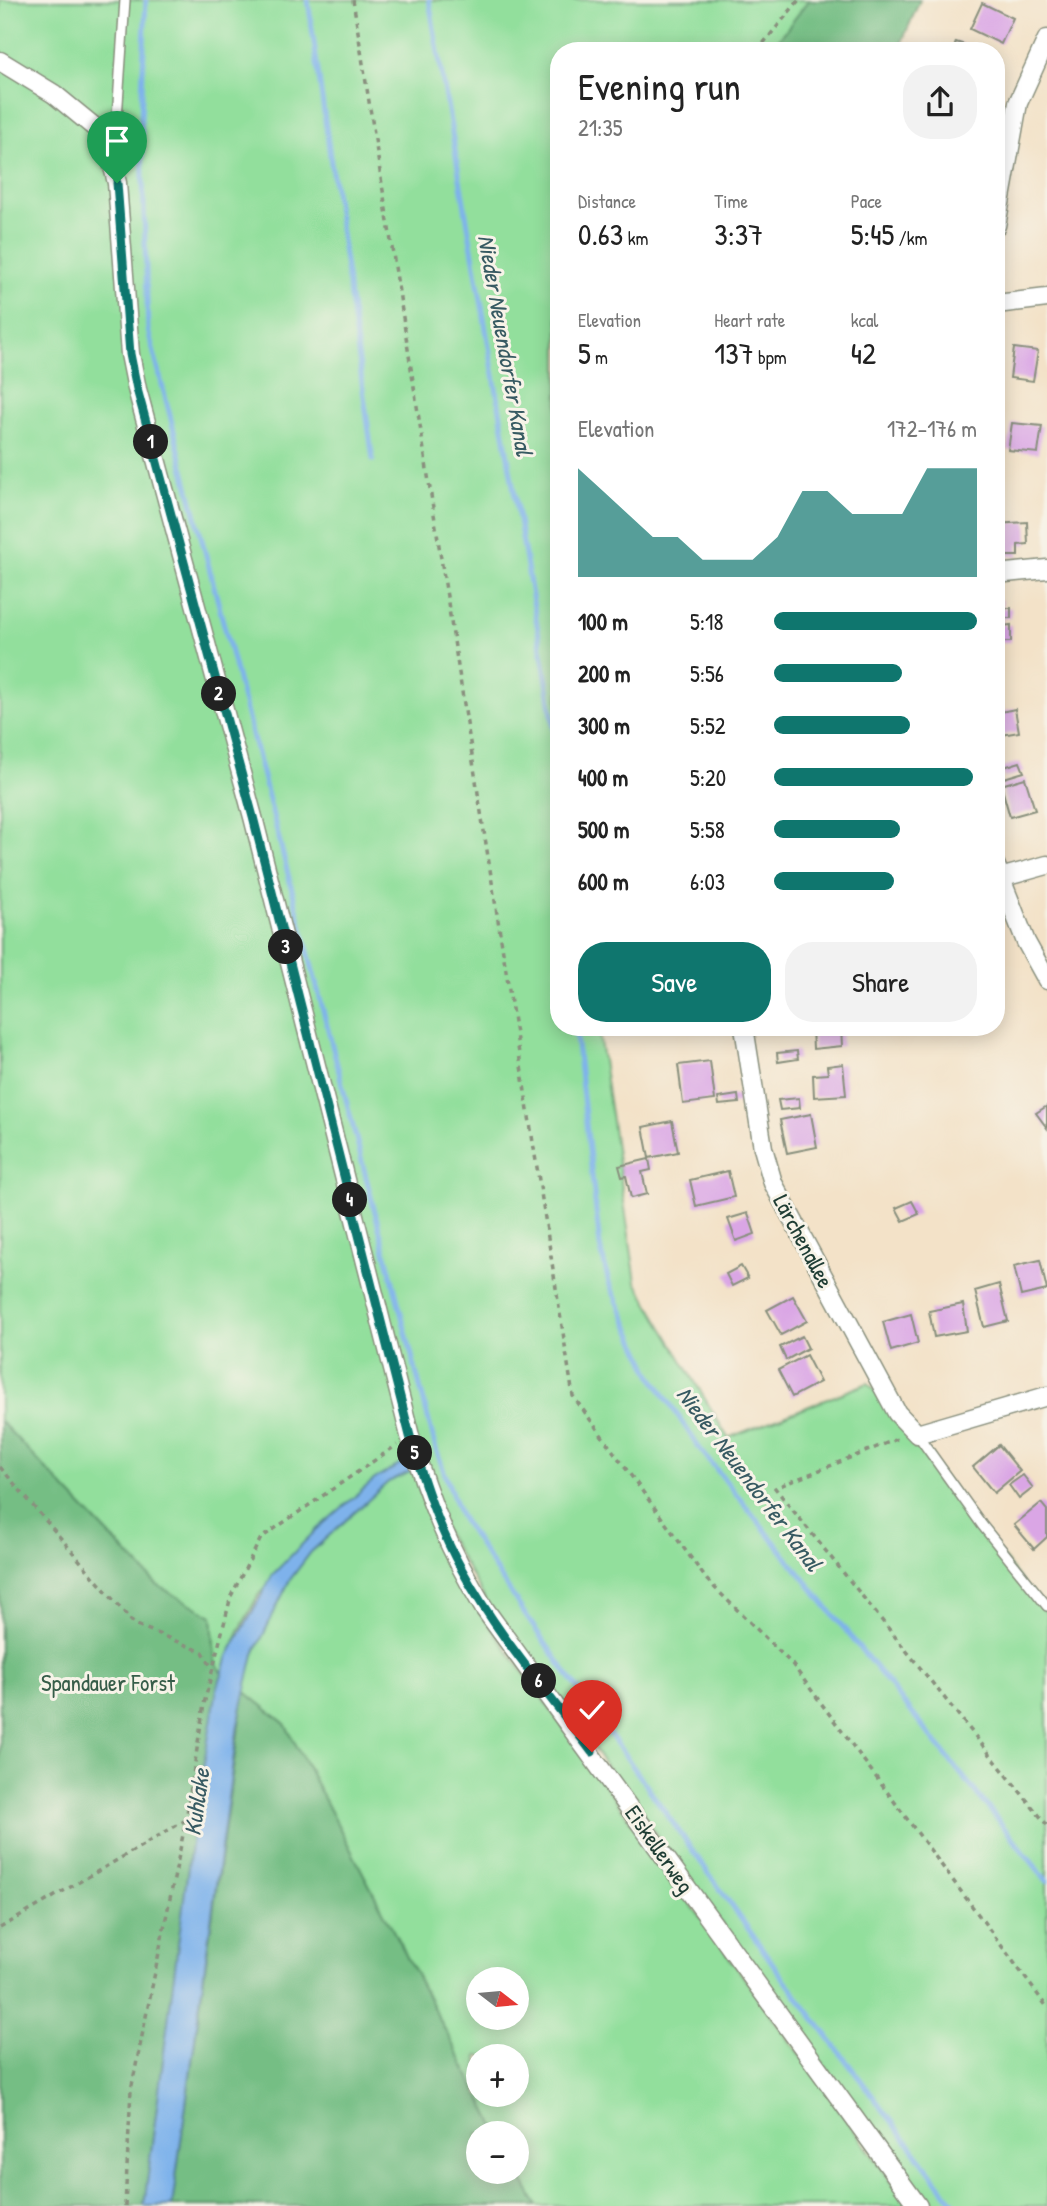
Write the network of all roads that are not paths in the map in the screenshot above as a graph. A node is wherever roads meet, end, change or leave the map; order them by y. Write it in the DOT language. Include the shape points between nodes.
graph roads {
  1 [pos="125,0"];
  2 [pos="1047,39"];
  3 [pos="0,61"];
  4 [pos="108,146"];
  5 [pos="1005,176"];
  6 [pos="1047,298"];
  7 [pos="1005,303"];
  8 [pos="1047,569"];
  9 [pos="1005,573"];
  10 [pos="1047,865"];
  11 [pos="1005,871"];
  12 [pos="1005,890"];
  13 [pos="1047,980"];
  14 [pos="745,1036"];
  15 [pos="1047,1396"];
  16 [pos="917,1434"];
  17 [pos="1047,1606"];
  18 [pos="918,2206"];
  1 -- 4 [label="lane" via="117,118"];
  2 -- 5 [label="street" via="1018,103"];
  3 -- 4 [label="street, Eiskellerweg" via="54,94 98,131"];
  4 -- 18 [label="street, Eiskellerweg" via="117,183 130,354 137,389 430,1504 484,1608"];
  6 -- 7 [label="street"];
  8 -- 9 [label="street"];
  10 -- 11 [label="street"];
  12 -- 13 [label="street"];
  14 -- 16 [label="street, Lärchenallee" via="773,1183 897,1413"];
  15 -- 16 [label="street"];
  16 -- 17 [label="lane"];
}
